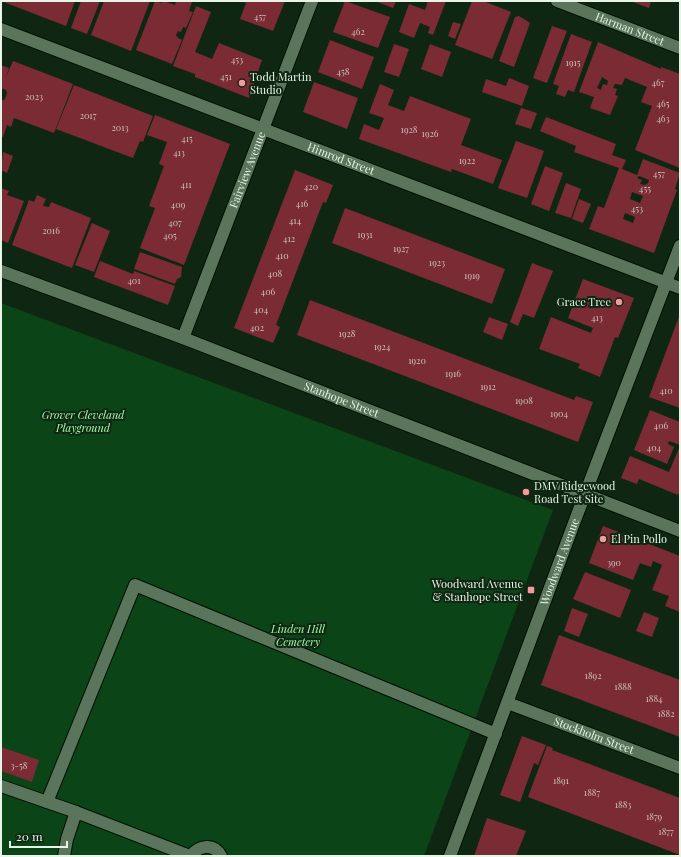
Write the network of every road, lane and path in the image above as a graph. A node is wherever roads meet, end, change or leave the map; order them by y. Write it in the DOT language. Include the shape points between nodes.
graph roads {
  1 [pos="312,1"];
  2 [pos="557,1"];
  3 [pos="1,30"];
  4 [pos="680,48"];
  5 [pos="263,130"];
  6 [pos="680,246"];
  7 [pos="1,271"];
  8 [pos="666,283"];
  9 [pos="680,288"];
  10 [pos="183,338"];
  11 [pos="586,495"];
  12 [pos="680,531"];
  13 [pos="508,702"];
  14 [pos="496,734"];
  15 [pos="680,768"];
  16 [pos="1,786"];
  17 [pos="47,802"];
  18 [pos="76,812"];
  19 [pos="64,856"];
  20 [pos="190,856"];
  21 [pos="221,856"];
  22 [pos="450,856"];
  1 -- 5 [label="street, Fairview Avenue"];
  2 -- 4 [label="street, Harman Street"];
  3 -- 5 [label="street, Himrod Street"];
  5 -- 8 [label="street, Himrod Street"];
  5 -- 10 [label="street, Fairview Avenue"];
  6 -- 8 [label="street, Woodward Avenue"];
  7 -- 10 [label="street, Stanhope Street"];
  8 -- 9 [label="street, Himrod Street"];
  8 -- 11 [label="street, Woodward Avenue"];
  10 -- 11 [label="street, Stanhope Street"];
  11 -- 12 [label="street, Stanhope Street"];
  11 -- 13 [label="street, Woodward Avenue"];
  13 -- 14 [label="street, Woodward Avenue"];
  13 -- 15 [label="street, Stockholm Street"];
  14 -- 17 [label="street" via="135,585"];
  14 -- 22 [label="street, Woodward Avenue"];
  16 -- 17 [label="street"];
  17 -- 18 [label="street"];
  18 -- 19 [label="street" via="66,839"];
  18 -- 20 [label="street"];
  20 -- 21 [label="street" via="205,847 216,849"];
}
